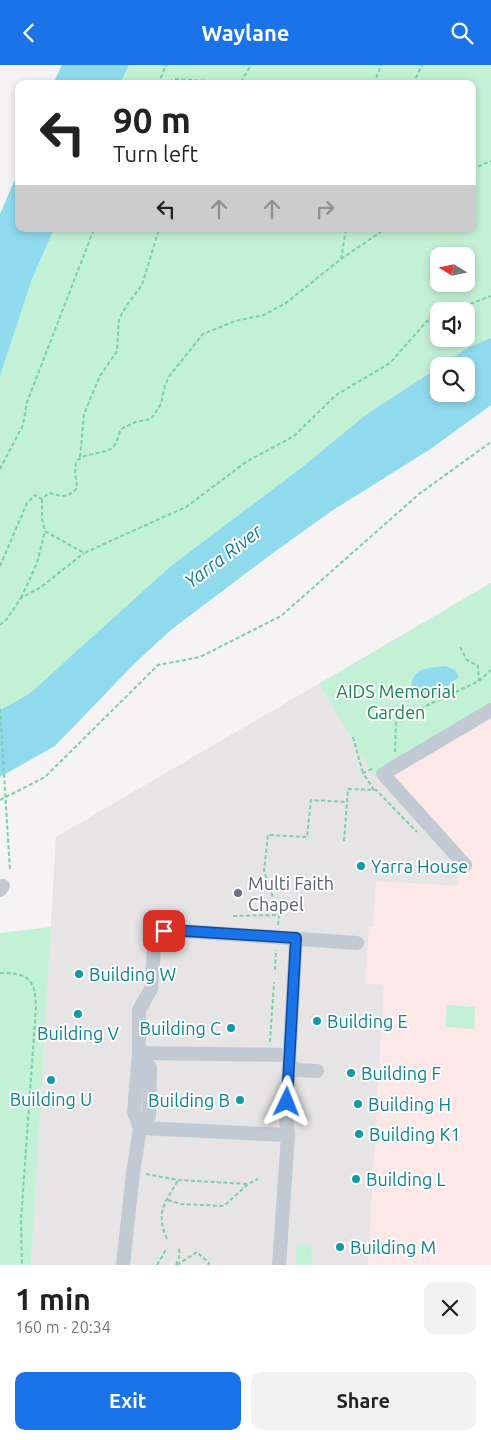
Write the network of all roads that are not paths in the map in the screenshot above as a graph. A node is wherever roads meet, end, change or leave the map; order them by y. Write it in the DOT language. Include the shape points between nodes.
graph roads {
  1 [pos="491,710"];
  2 [pos="465,865"];
  3 [pos="296,938"];
  4 [pos="357,943"];
  5 [pos="139,1053"];
  6 [pos="289,1060"];
  7 [pos="317,1071"];
  8 [pos="140,1128"];
  9 [pos="288,1135"];
  10 [pos="123,1265"];
  11 [pos="279,1265"];
  1 -- 2 [label="street" via="383,774"];
  3 -- 4 [label="street"];
  3 -- 5 [label="street" via="164,931 154,948 151,989 138,1010"];
  3 -- 6 [label="street"];
  5 -- 6 [label="street" via="269,1055"];
  5 -- 8 [label="street" via="150,1068 149,1116"];
  6 -- 7 [label="street" via="297,1070"];
  6 -- 9 [label="street"];
  8 -- 9 [label="street"];
  8 -- 10 [label="street"];
  9 -- 11 [label="street"];
}
